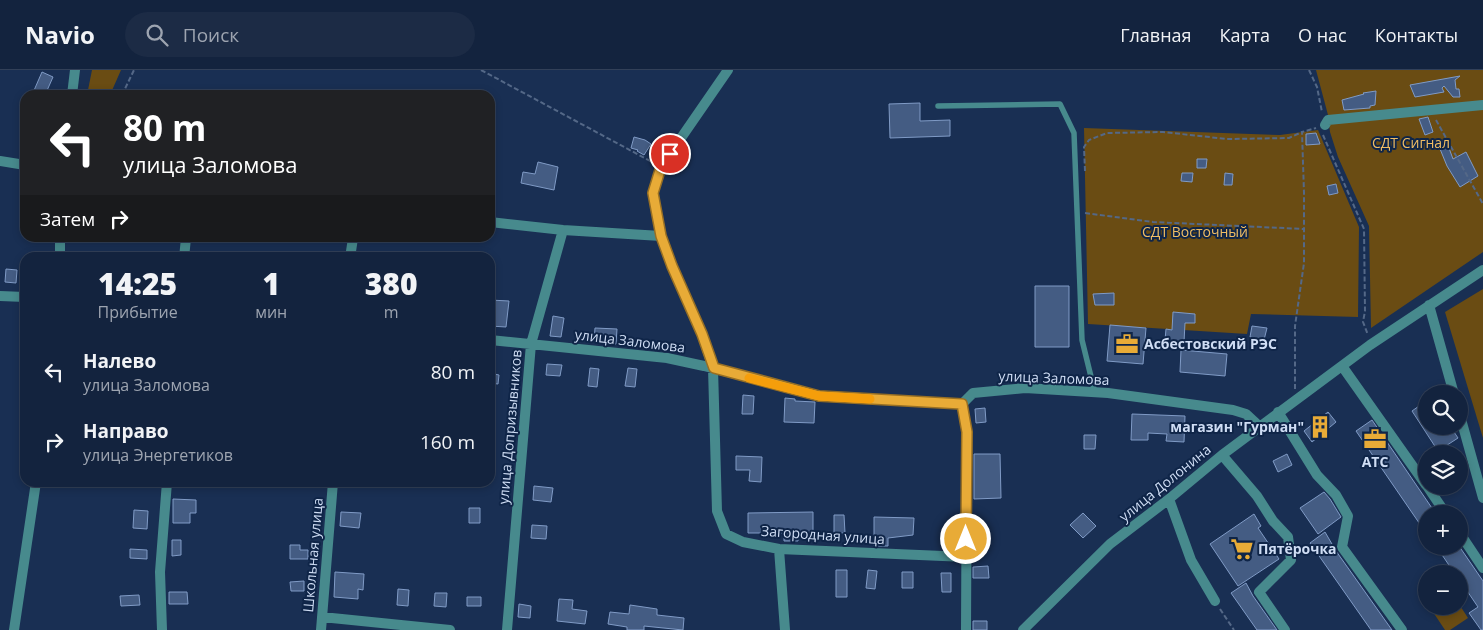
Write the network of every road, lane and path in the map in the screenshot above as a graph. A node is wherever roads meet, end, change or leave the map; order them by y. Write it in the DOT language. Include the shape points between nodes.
graph roads {
  1 [pos="75,70"];
  2 [pos="134,70"];
  3 [pos="481,70"];
  4 [pos="728,70"];
  5 [pos="1309,70"];
  6 [pos="73,90"];
  7 [pos="124,90"];
  8 [pos="1483,105"];
  9 [pos="938,106"];
  10 [pos="1432,111"];
  11 [pos="1325,125"];
  12 [pos="1302,132"];
  13 [pos="0,161"];
  14 [pos="20,164"];
  15 [pos="661,167"];
  16 [pos="1085,176"];
  17 [pos="1483,204"];
  18 [pos="1085,214"];
  19 [pos="495,223"];
  20 [pos="1304,229"];
  21 [pos="563,230"];
  22 [pos="661,236"];
  23 [pos="1483,270"];
  24 [pos="0,296"];
  25 [pos="20,297"];
  26 [pos="1429,305"];
  27 [pos="495,340"];
  28 [pos="531,344"];
  29 [pos="1370,345"];
  30 [pos="1342,366"];
  31 [pos="714,368"];
  32 [pos="1451,385"];
  33 [pos="1095,392"];
  34 [pos="1295,401"];
  35 [pos="962,404"];
  36 [pos="1278,412"];
  37 [pos="1260,427"];
  38 [pos="1465,435"];
  39 [pos="1222,455"];
  40 [pos="1418,473"];
  41 [pos="35,487"];
  42 [pos="167,487"];
  43 [pos="333,487"];
  44 [pos="1483,498"];
  45 [pos="1169,499"];
  46 [pos="1468,546"];
  47 [pos="780,549"];
  48 [pos="966,557"];
  49 [pos="1483,568"];
  50 [pos="1215,601"];
  51 [pos="322,617"];
  52 [pos="14,630"];
  53 [pos="162,630"];
  54 [pos="321,630"];
  55 [pos="450,630"];
  56 [pos="507,630"];
  57 [pos="785,630"];
  58 [pos="966,630"];
  59 [pos="1023,630"];
  60 [pos="1234,630"];
  61 [pos="1285,630"];
  62 [pos="1402,630"];
  1 -- 6 [label="street"];
  2 -- 7 [label="path"];
  3 -- 15 [label="path"];
  4 -- 15 [label="street"];
  5 -- 11 [label="path" via="1317,87"];
  8 -- 10 [label="street"];
  9 -- 33 [label="lane" via="1060,104 1074,133 1082,340"];
  10 -- 11 [label="street" via="1328,120"];
  10 -- 17 [label="path"];
  11 -- 12 [label="path"];
  11 -- 29 [label="path" via="1322,132 1326,144 1364,229 1364,322"];
  12 -- 16 [label="path" via="1289,138 1227,139 1163,132 1107,133 1089,140 1084,147"];
  12 -- 20 [label="path"];
  13 -- 14 [label="street"];
  15 -- 22 [label="street" via="653,193"];
  18 -- 20 [label="path" via="1153,222"];
  19 -- 21 [label="street"];
  20 -- 34 [label="path" via="1304,263 1295,326"];
  21 -- 22 [label="street"];
  21 -- 28 [label="street, улица Допризывников"];
  22 -- 31 [label="street"];
  23 -- 26 [label="street, улица Долонина"];
  24 -- 25 [label="street"];
  26 -- 29 [label="street, улица Долонина"];
  26 -- 32 [label="street"];
  27 -- 28 [label="street, улица Заломова"];
  28 -- 31 [label="street, улица Заломова" via="667,358"];
  28 -- 56 [label="street, улица Допризывников"];
  29 -- 30 [label="street, улица Долонина"];
  30 -- 34 [label="street, улица Долонина"];
  30 -- 40 [label="street"];
  31 -- 35 [label="street, улица Заломова" via="819,396"];
  31 -- 47 [label="street, Загородная улица" via="717,511 726,534 743,542"];
  33 -- 35 [label="street, улица Заломова" via="1025,388 990,390 973,393"];
  33 -- 37 [label="street, улица Заломова" via="1232,410 1246,414"];
  34 -- 36 [label="street, улица Долонина"];
  35 -- 48 [label="street" via="967,432"];
  36 -- 37 [label="street, улица Долонина"];
  36 -- 62 [label="street" via="1317,475 1336,495 1348,516 1342,547"];
  37 -- 39 [label="street, улица Долонина"];
  38 -- 44 [label="street"];
  39 -- 45 [label="street, улица Долонина"];
  39 -- 61 [label="street" via="1288,538 1291,560 1259,592"];
  41 -- 52 [label="street"];
  42 -- 53 [label="street" via="160,572"];
  43 -- 51 [label="street, Школьная улица"];
  45 -- 50 [label="street" via="1192,560"];
  45 -- 59 [label="street, улица Долонина" via="1110,544"];
  46 -- 49 [label="street"];
  47 -- 48 [label="street, Загородная улица"];
  47 -- 57 [label="street"];
  48 -- 58 [label="street"];
  50 -- 60 [label="path"];
  51 -- 54 [label="street, Школьная улица"];
  51 -- 55 [label="street"];
}
